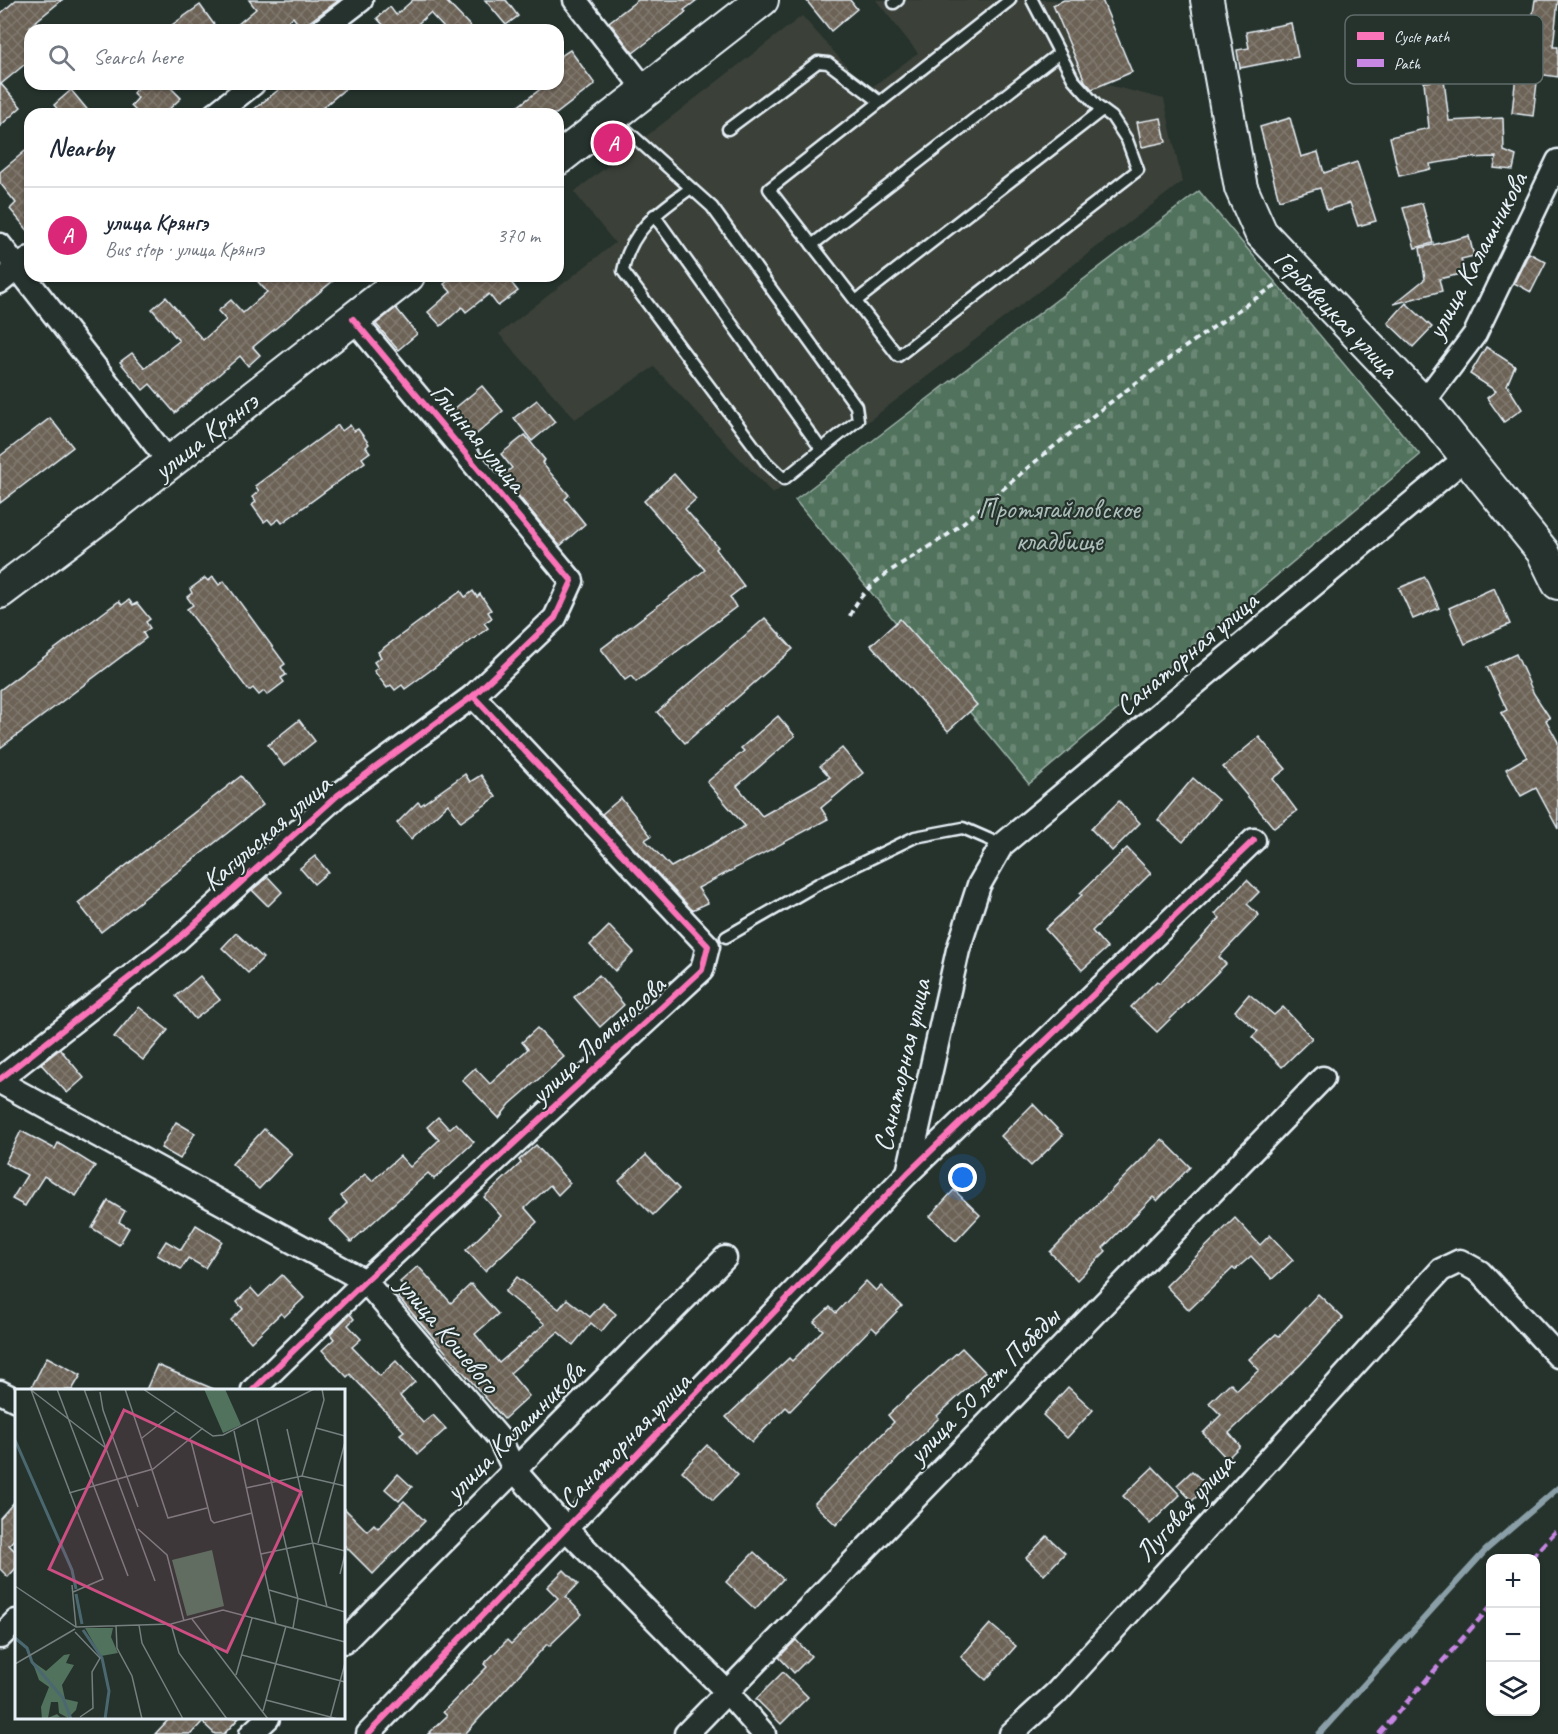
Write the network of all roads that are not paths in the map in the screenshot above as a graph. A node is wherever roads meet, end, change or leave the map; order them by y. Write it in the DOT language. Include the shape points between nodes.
graph roads {
  1 [pos="361,0"];
  2 [pos="575,0"];
  3 [pos="762,0"];
  4 [pos="1010,0"];
  5 [pos="1032,0"];
  6 [pos="1207,0"];
  7 [pos="330,24"];
  8 [pos="1058,54"];
  9 [pos="245,90"];
  10 [pos="645,91"];
  11 [pos="880,102"];
  12 [pos="223,108"];
  13 [pos="1102,110"];
  14 [pos="612,117"];
  15 [pos="728,129"];
  16 [pos="564,154"];
  17 [pos="1558,161"];
  18 [pos="691,188"];
  19 [pos="654,215"];
  20 [pos="0,245"];
  21 [pos="812,245"];
  22 [pos="16,269"];
  23 [pos="26,282"];
  24 [pos="400,282"];
  25 [pos="856,302"];
  26 [pos="353,319"];
  27 [pos="1423,403"];
  28 [pos="821,450"];
  29 [pos="1468,456"];
  30 [pos="170,463"];
  31 [pos="1550,548"];
  32 [pos="572,581"];
  33 [pos="1558,583"];
  34 [pos="0,592"];
  35 [pos="473,696"];
  36 [pos="1254,840"];
  37 [pos="1002,845"];
  38 [pos="726,938"];
  39 [pos="1323,1078"];
  40 [pos="0,1081"];
  41 [pos="908,1173"];
  42 [pos="725,1258"];
  43 [pos="365,1281"];
  44 [pos="1558,1356"];
  45 [pos="254,1389"];
  46 [pos="0,1392"];
  47 [pos="15,1400"];
  48 [pos="515,1472"];
  49 [pos="567,1530"];
  50 [pos="15,1622"];
  51 [pos="0,1637"];
  52 [pos="345,1641"];
  53 [pos="727,1692"];
  54 [pos="267,1719"];
  55 [pos="372,1731"];
  56 [pos="251,1734"];
  57 [pos="686,1734"];
  58 [pos="764,1734"];
  59 [pos="1011,1734"];
  1 -- 7 [label="street"];
  2 -- 10 [label="street"];
  3 -- 10 [label="street"];
  4 -- 11 [label="lane"];
  5 -- 8 [label="lane"];
  6 -- 27 [label="street, Гербовецкая улица" via="1241,188 1261,233"];
  8 -- 13 [label="lane" via="1072,79"];
  8 -- 21 [label="lane"];
  9 -- 12 [label="street"];
  10 -- 14 [label="street"];
  11 -- 15 [label="lane" via="828,63 819,62"];
  11 -- 21 [label="lane" via="769,189"];
  13 -- 25 [label="lane"];
  13 -- 25 [label="lane" via="1112,117 1127,140 1138,170 898,356"];
  14 -- 16 [label="street"];
  14 -- 18 [label="lane"];
  17 -- 27 [label="street, улица Калашникова" via="1475,334"];
  18 -- 19 [label="lane"];
  18 -- 28 [label="lane" via="712,207 856,406 858,420"];
  19 -- 28 [label="lane"];
  19 -- 28 [label="lane" via="627,249 623,271 766,462 784,479"];
  20 -- 22 [label="street"];
  21 -- 25 [label="lane"];
  23 -- 30 [label="street"];
  24 -- 26 [label="street, улица Крянгэ"];
  26 -- 30 [label="street, улица Крянгэ"];
  26 -- 32 [label="street, Глинная улица"];
  27 -- 29 [label="street, Гербовецкая улица"];
  29 -- 31 [label="street, Гербовецкая улица"];
  29 -- 37 [label="street, Санаторная улица"];
  30 -- 34 [label="street, улица Крянгэ"];
  31 -- 33 [label="street, Гербовецкая улица"];
  32 -- 35 [label="street, Кагульская улица" via="555,618"];
  35 -- 40 [label="street, Кагульская улица" via="338,795 177,940"];
  35 -- 43 [label="street, улица Ломоносова" via="708,946 702,970"];
  36 -- 41 [label="street"];
  37 -- 38 [label="lane" via="963,828 915,837 818,884"];
  37 -- 41 [label="street, Санаторная улица" via="979,885 958,950"];
  39 -- 53 [label="street, улица 50 лет Победы"];
  40 -- 43 [label="street, улица Кошевого"];
  41 -- 49 [label="street, Санаторная улица"];
  42 -- 48 [label="street, улица Калашникова"];
  43 -- 45 [label="street, улица Ломоносова"];
  43 -- 48 [label="street, улица Кошевого" via="499,1438"];
  44 -- 59 [label="street, Луговая улица" via="1480,1272 1460,1261 1441,1270 1056,1693"];
  46 -- 47 [label="street"];
  48 -- 49 [label="street, улица Кошевого"];
  48 -- 52 [label="street, улица Калашникова"];
  49 -- 53 [label="street, улица Кошевого"];
  49 -- 55 [label="street, Санаторная улица"];
  50 -- 51 [label="street"];
  53 -- 57 [label="street, улица 50 лет Победы"];
  53 -- 58 [label="street, улица Кошевого"];
  54 -- 56 [label="street"];
}
